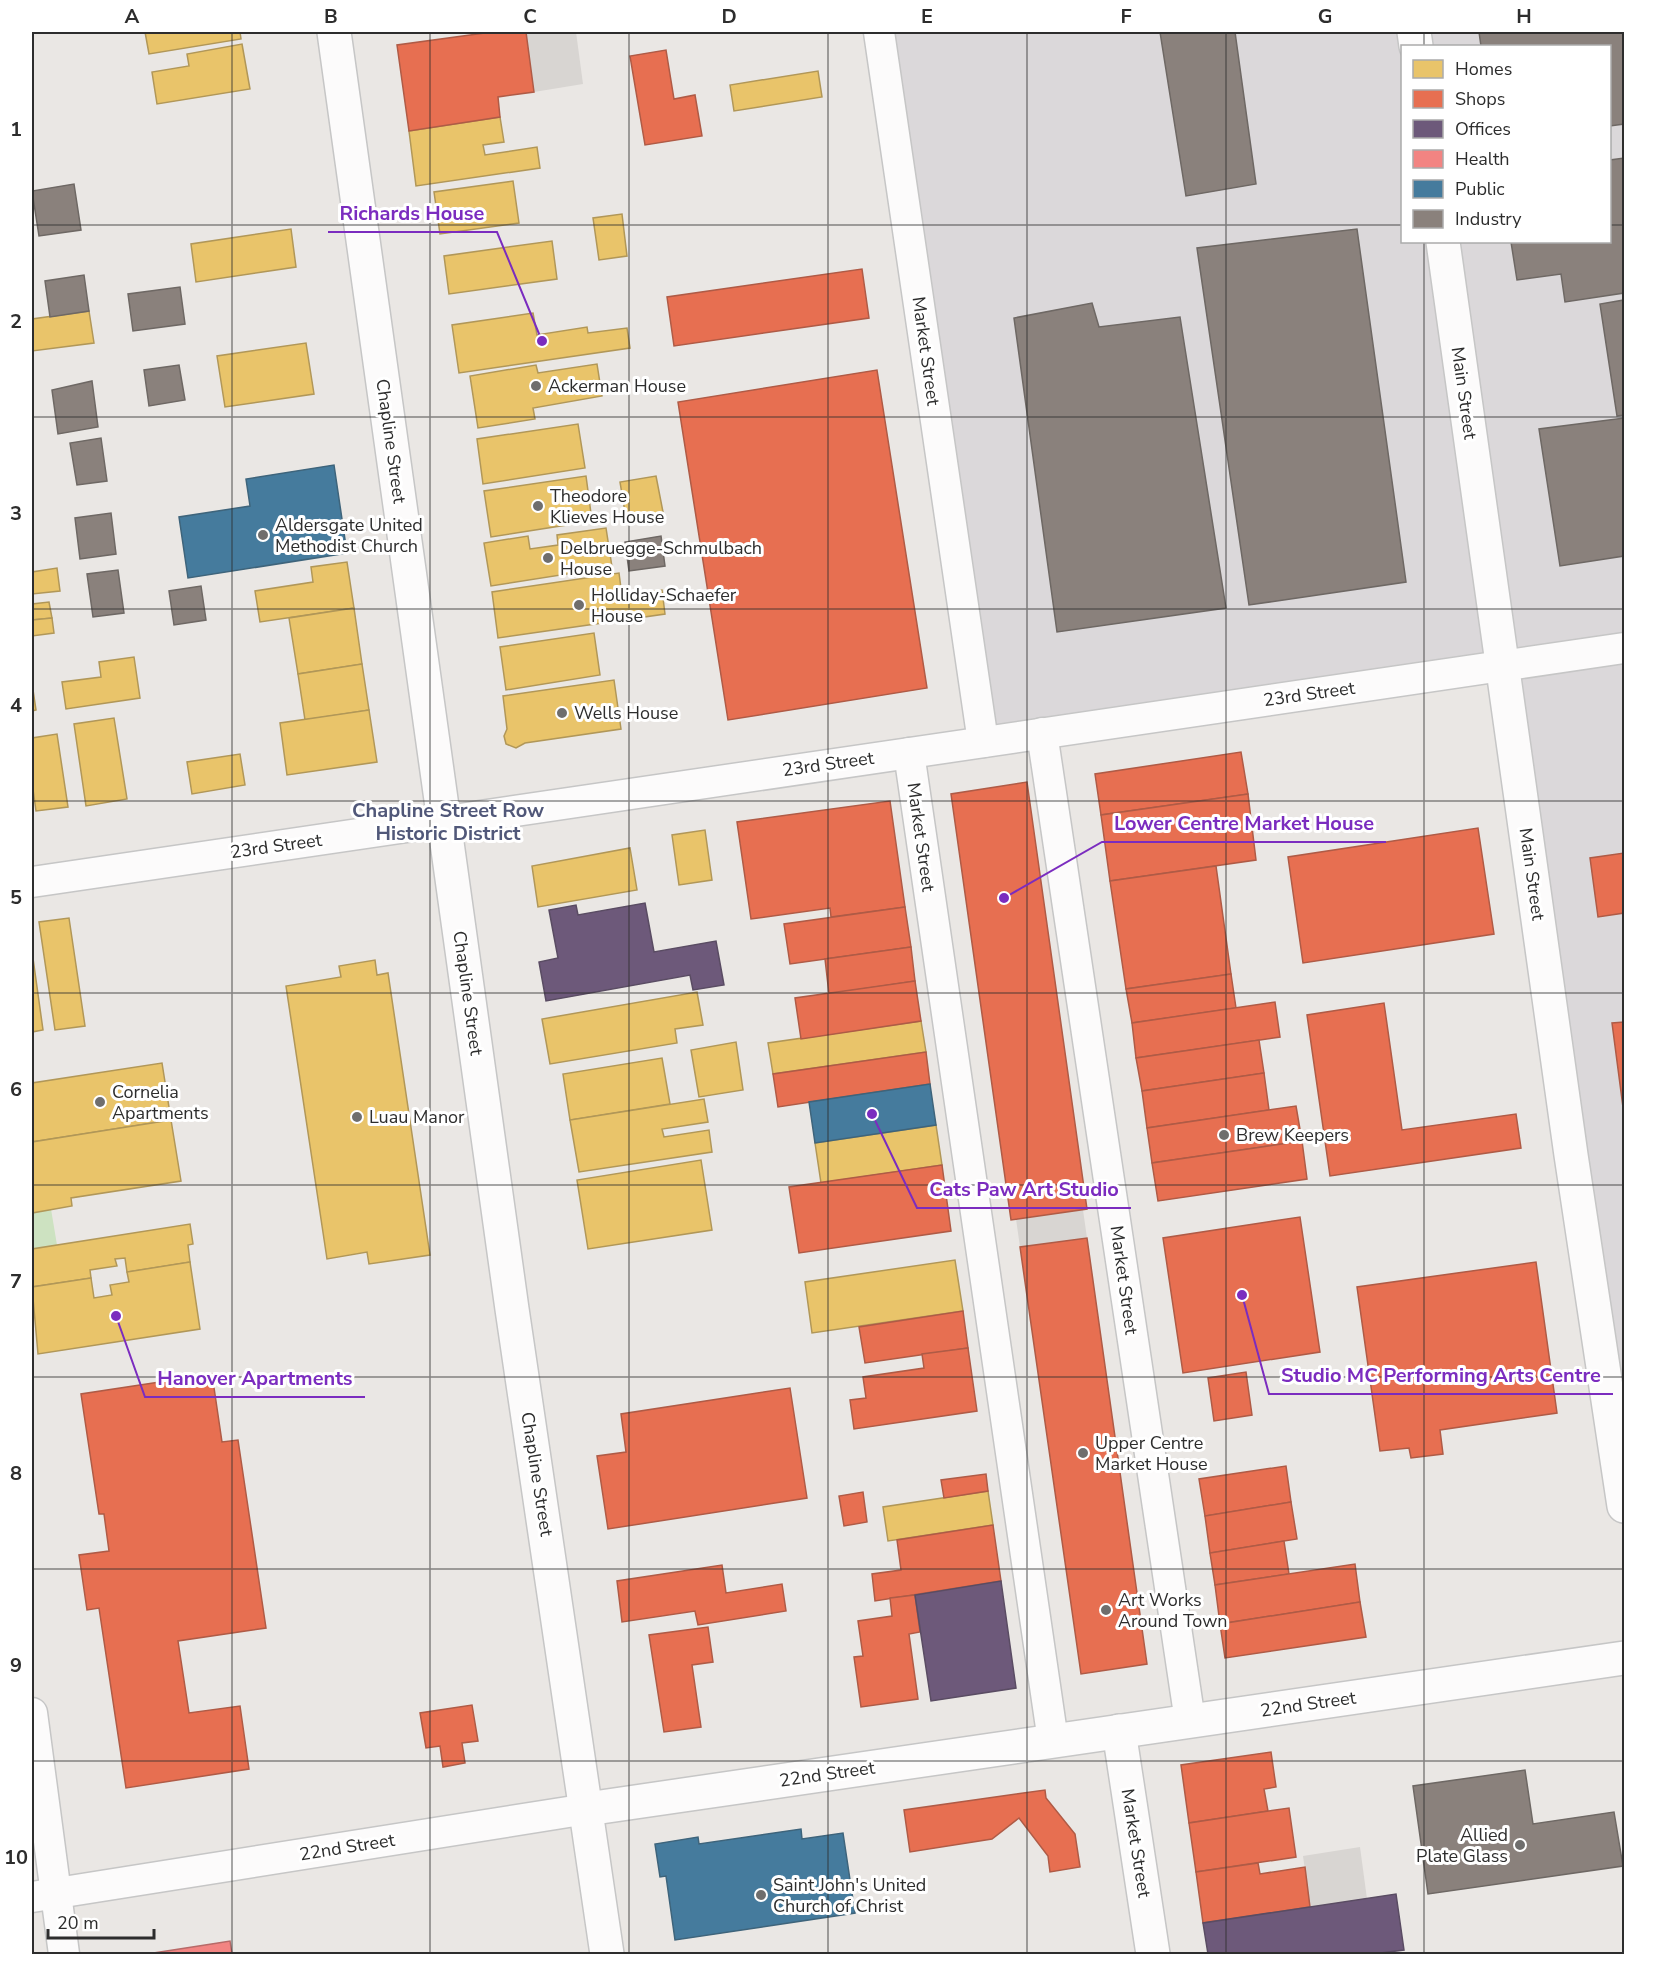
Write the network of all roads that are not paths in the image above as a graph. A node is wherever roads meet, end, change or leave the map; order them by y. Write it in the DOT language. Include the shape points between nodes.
graph roads {
  1 [pos="334,32"];
  2 [pos="879,32"];
  3 [pos="1443,243"];
  4 [pos="1624,648"];
  5 [pos="1503,666"];
  6 [pos="1042,733"];
  7 [pos="983,742"];
  8 [pos="909,753"];
  9 [pos="444,821"];
  10 [pos="32,882"];
  11 [pos="1624,1506"];
  12 [pos="1624,1658"];
  13 [pos="32,1713"];
  14 [pos="1190,1721"];
  15 [pos="1119,1731"];
  16 [pos="1053,1741"];
  17 [pos="587,1809"];
  18 [pos="43,1895"];
  19 [pos="64,1954"];
  20 [pos="607,1954"];
  21 [pos="1153,1954"];
  1 -- 9 [label="street, Chapline Street"];
  2 -- 7 [label="street, Market Street"];
  3 -- 5 [label="street, Main Street"];
  4 -- 5 [label="street, 23rd Street"];
  5 -- 6 [label="street, 23rd Street"];
  5 -- 11 [label="street, Main Street"];
  6 -- 7 [label="street, 23rd Street"];
  6 -- 14 [label="street, Market Street"];
  7 -- 8 [label="street, 23rd Street"];
  8 -- 9 [label="street, 23rd Street"];
  8 -- 16 [label="street, Market Street"];
  9 -- 10 [label="street, 23rd Street"];
  9 -- 17 [label="street, Chapline Street"];
  12 -- 14 [label="street, 22nd Street"];
  13 -- 18 [label="street"];
  14 -- 15 [label="street, 22nd Street"];
  15 -- 16 [label="street, 22nd Street"];
  15 -- 21 [label="street, Market Street"];
  16 -- 17 [label="street, 22nd Street"];
  17 -- 18 [label="street, 22nd Street"];
  17 -- 20 [label="street, Chapline Street"];
  18 -- 19 [label="street"];
}
